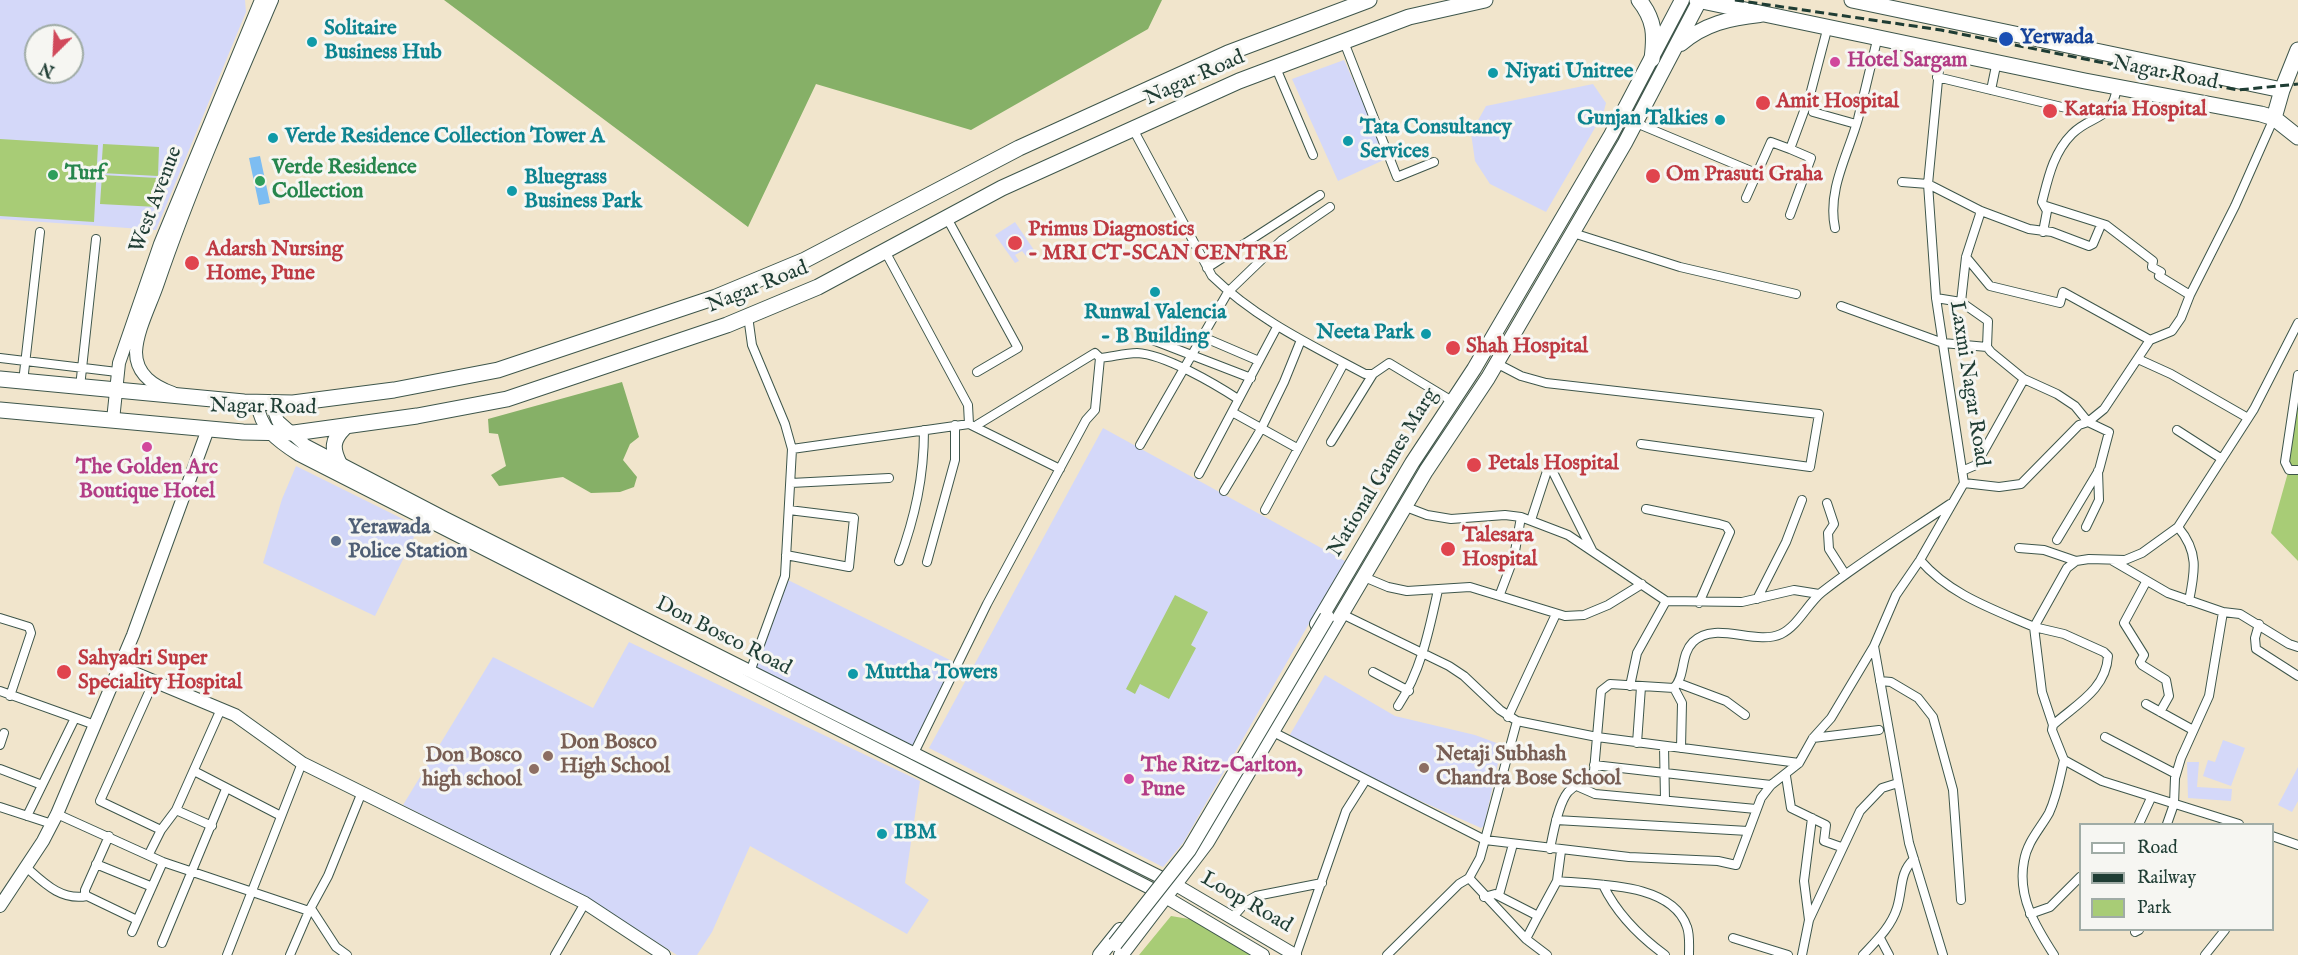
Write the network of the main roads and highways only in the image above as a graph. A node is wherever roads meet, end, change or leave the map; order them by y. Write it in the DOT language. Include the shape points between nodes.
graph roads {
  1 [pos="261,0"];
  2 [pos="272,0"];
  3 [pos="1369,0"];
  4 [pos="1485,0"];
  5 [pos="1639,0"];
  6 [pos="1682,0"];
  7 [pos="1699,0"];
  8 [pos="1852,0"];
  9 [pos="1768,14"];
  10 [pos="1678,46"];
  11 [pos="2297,56"];
  12 [pos="1652,59"];
  13 [pos="2282,90"];
  14 [pos="2274,118"];
  15 [pos="2298,136"];
  16 [pos="0,379"];
  17 [pos="116,390"];
  18 [pos="183,396"];
  19 [pos="1452,401"];
  20 [pos="264,402"];
  21 [pos="0,410"];
  22 [pos="1467,410"];
  23 [pos="113,420"];
  24 [pos="344,428"];
  25 [pos="208,429"];
  26 [pos="269,433"];
  27 [pos="289,433"];
  28 [pos="339,463"];
  29 [pos="1333,618"];
  30 [pos="120,667"];
  31 [pos="1187,842"];
  32 [pos="1201,850"];
  33 [pos="1156,884"];
  34 [pos="1176,885"];
  35 [pos="1166,898"];
  36 [pos="0,906"];
  37 [pos="1115,952"];
  38 [pos="664,955"];
  39 [pos="1100,955"];
  40 [pos="1263,955"];
  41 [pos="1295,955"];
  1 -- 17 [label="main road, West Avenue" via="160,244 117,372"];
  2 -- 18 [label="main road, West Avenue" via="170,248 138,342 142,374 162,389"];
  3 -- 20 [label="highway, Nagar Road" via="1228,53 988,162 845,240 716,297 479,375 326,400"];
  4 -- 24 [label="highway, Nagar Road" via="1409,17 1239,81 1002,188 886,253 748,316 486,405"];
  5 -- 12 [label="highway" via="1654,27"];
  6 -- 12 [label="main road, National Games Marg"];
  7 -- 9 [label="highway, Nagar Road"];
  7 -- 10 [label="main road, National Games Marg"];
  8 -- 13 [label="highway, Nagar Road"];
  9 -- 10 [label="main road" via="1723,21 1700,30"];
  9 -- 14 [label="highway, Nagar Road"];
  10 -- 22 [label="main road, National Games Marg"];
  11 -- 13 [label="highway"];
  12 -- 19 [label="main road, National Games Marg"];
  13 -- 14 [label="highway"];
  14 -- 15 [label="highway, Nagar Road"];
  16 -- 17 [label="highway, Nagar Road"];
  17 -- 18 [label="highway, Nagar Road"];
  17 -- 23 [label="main road, West Avenue"];
  18 -- 20 [label="highway, Nagar Road"];
  19 -- 29 [label="main road" via="1449,417"];
  19 -- 31 [label="main road, National Games Marg"];
  20 -- 26 [label="main road, Don Bosco Road" via="258,414"];
  20 -- 27 [label="main road, Don Bosco Road"];
  21 -- 23 [label="highway, Nagar Road"];
  22 -- 29 [label="main road, National Games Marg" via="1364,577"];
  22 -- 29 [label="main road" via="1453,419"];
  23 -- 25 [label="highway, Nagar Road"];
  24 -- 27 [label="highway, Nagar Road"];
  24 -- 28 [label="highway" via="333,444"];
  25 -- 26 [label="highway, Nagar Road"];
  25 -- 30 [label="main road"];
  26 -- 27 [label="highway, Nagar Road"];
  26 -- 33 [label="main road, Don Bosco Road" via="299,456 449,534"];
  27 -- 28 [label="main road, Don Bosco Road"];
  28 -- 33 [label="main road, Don Bosco Road" via="913,754"];
  29 -- 32 [label="main road, National Games Marg" via="1273,732"];
  29 -- 37 [label="main road, bridge" via="1189,850"];
  30 -- 36 [label="main road" via="55,819"];
  30 -- 38 [label="main road" via="235,715 302,764 585,903"];
  31 -- 32 [label="main road"];
  31 -- 33 [label="main road, National Games Marg"];
  32 -- 34 [label="main road, National Games Marg"];
  33 -- 34 [label="main road, Don Bosco Road"];
  33 -- 35 [label="main road, Loop Road"];
  33 -- 39 [label="main road, National Games Marg"];
  34 -- 35 [label="main road, National Games Marg"];
  34 -- 41 [label="main road, Loop Road"];
  35 -- 37 [label="main road, National Games Marg"];
  35 -- 40 [label="main road, Loop Road"];
}
